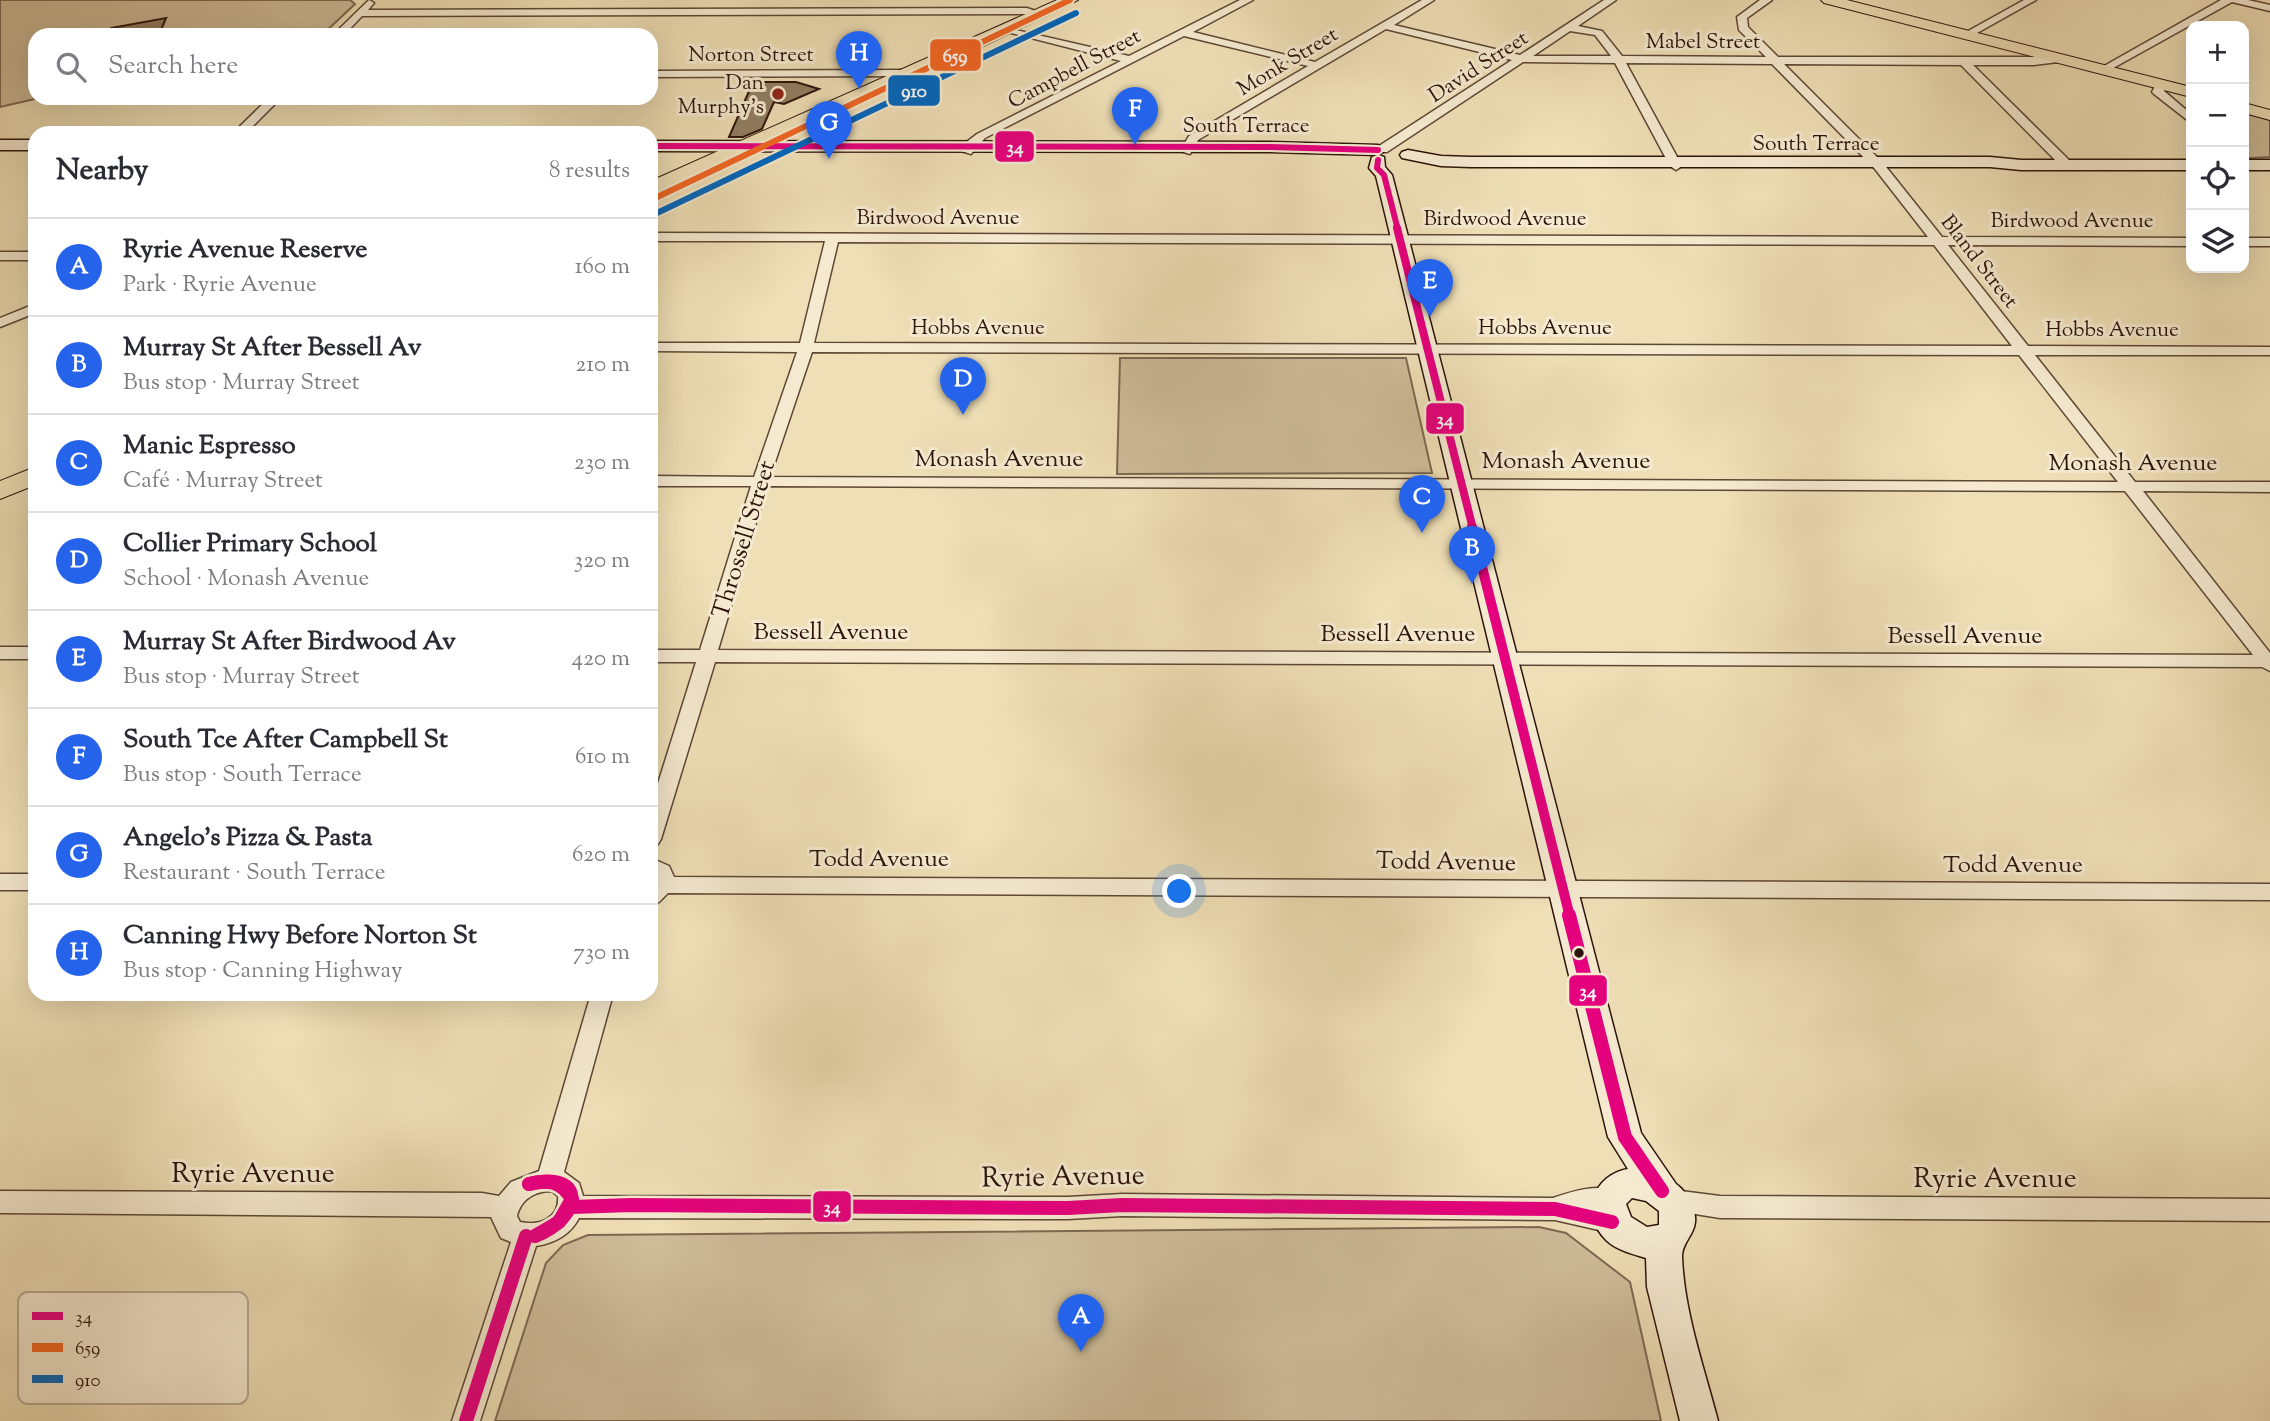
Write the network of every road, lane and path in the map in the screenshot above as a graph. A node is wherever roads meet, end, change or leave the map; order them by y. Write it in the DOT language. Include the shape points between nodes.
graph roads {
  1 [pos="372,0"];
  2 [pos="1070,0"];
  3 [pos="1248,0"];
  4 [pos="1429,0"];
  5 [pos="1611,0"];
  6 [pos="1767,0"];
  7 [pos="2031,0"];
  8 [pos="2228,0"];
  9 [pos="2235,0"];
  10 [pos="1841,1"];
  11 [pos="2270,8"];
  12 [pos="360,13"];
  13 [pos="1004,20"];
  14 [pos="1385,26"];
  15 [pos="345,28"];
  16 [pos="1570,28"];
  17 [pos="1183,33"];
  18 [pos="1966,35"];
  19 [pos="963,49"];
  20 [pos="2043,54"];
  21 [pos="1523,59"];
  22 [pos="2062,59"];
  23 [pos="1131,60"];
  24 [pos="1619,60"];
  25 [pos="1774,60"];
  26 [pos="1962,60"];
  27 [pos="2025,61"];
  28 [pos="1315,65"];
  29 [pos="2102,70"];
  30 [pos="658,74"];
  31 [pos="897,76"];
  32 [pos="2164,85"];
  33 [pos="2186,91"];
  34 [pos="268,105"];
  35 [pos="2249,107"];
  36 [pos="2270,113"];
  37 [pos="2186,116"];
  38 [pos="247,126"];
  39 [pos="989,143"];
  40 [pos="1195,146"];
  41 [pos="0,147"];
  42 [pos="28,147"];
  43 [pos="658,148"];
  44 [pos="751,148"];
  45 [pos="1390,156"];
  46 [pos="1675,164"];
  47 [pos="1877,165"];
  48 [pos="2067,165"];
  49 [pos="2186,165"];
  50 [pos="2249,165"];
  51 [pos="2270,165"];
  52 [pos="658,186"];
  53 [pos="658,196"];
  54 [pos="658,237"];
  55 [pos="833,237"];
  56 [pos="1399,239"];
  57 [pos="1939,241"];
  58 [pos="2186,242"];
  59 [pos="2249,242"];
  60 [pos="2270,242"];
  61 [pos="0,256"];
  62 [pos="28,256"];
  63 [pos="28,312"];
  64 [pos="0,323"];
  65 [pos="658,347"];
  66 [pos="806,347"];
  67 [pos="1426,349"];
  68 [pos="2022,349"];
  69 [pos="2270,351"];
  70 [pos="28,478"];
  71 [pos="658,481"];
  72 [pos="761,481"];
  73 [pos="1461,484"];
  74 [pos="2129,487"];
  75 [pos="2270,487"];
  76 [pos="0,491"];
  77 [pos="0,653"];
  78 [pos="28,653"];
  79 [pos="658,656"];
  80 [pos="706,656"];
  81 [pos="1504,657"];
  82 [pos="2269,662"];
  83 [pos="658,816"];
  84 [pos="658,871"];
  85 [pos="0,882"];
  86 [pos="28,882"];
  87 [pos="658,889"];
  88 [pos="1561,889"];
  89 [pos="658,891"];
  90 [pos="2270,892"];
  91 [pos="600,1001"];
  92 [pos="1625,1137"];
  93 [pos="549,1180"];
  94 [pos="0,1202"];
  95 [pos="572,1207"];
  96 [pos="505,1208"];
  97 [pos="2270,1210"];
  98 [pos="1645,1213"];
  99 [pos="526,1236"];
  100 [pos="466,1421"];
  101 [pos="1699,1421"];
  1 -- 12 [label="street"];
  2 -- 13 [label="highway" via="1034,17"];
  3 -- 17 [label="street, Campbell Street"];
  4 -- 14 [label="street, Monk Street"];
  5 -- 16 [label="street, David Street"];
  6 -- 25 [label="street, Bland Street" via="1742,17 1743,28"];
  7 -- 18 [label="street"];
  8 -- 29 [label="street"];
  9 -- 11 [label="street"];
  10 -- 18 [label="main road"];
  12 -- 13 [label="street"];
  12 -- 15 [label="street"];
  13 -- 19 [label="highway"];
  13 -- 23 [label="street"];
  14 -- 21 [label="street, Mabel Street"];
  14 -- 28 [label="street, Monk Street"];
  16 -- 21 [label="street, David Street"];
  16 -- 24 [label="street" via="1598,33"];
  17 -- 23 [label="street, Campbell Street"];
  17 -- 28 [label="street"];
  18 -- 20 [label="main road"];
  19 -- 31 [label="highway"];
  19 -- 44 [label="highway" via="963,53"];
  20 -- 22 [label="main road"];
  20 -- 27 [label="street, Mabel Street"];
  21 -- 24 [label="street, Mabel Street"];
  21 -- 45 [label="street, David Street"];
  22 -- 27 [label="street, Mabel Street"];
  22 -- 29 [label="main road"];
  23 -- 39 [label="street, Campbell Street"];
  24 -- 25 [label="street, Mabel Street"];
  24 -- 46 [label="street"];
  25 -- 26 [label="street, Mabel Street"];
  25 -- 47 [label="street, Bland Street"];
  26 -- 27 [label="street, Mabel Street"];
  26 -- 48 [label="street"];
  28 -- 40 [label="street, Monk Street"];
  29 -- 32 [label="main road"];
  30 -- 31 [label="street, Norton Street"];
  31 -- 44 [label="highway"];
  32 -- 33 [label="main road"];
  32 -- 37 [label="street" via="2158,92"];
  34 -- 38 [label="street"];
  35 -- 36 [label="main road"];
  39 -- 40 [label="main road, South Terrace"];
  39 -- 44 [label="main road, South Terrace" via="967,149"];
  40 -- 45 [label="main road, South Terrace"];
  41 -- 42 [label="main road"];
  43 -- 44 [label="main road, South Terrace"];
  44 -- 52 [label="highway"];
  44 -- 53 [label="highway"];
  45 -- 46 [label="main road, South Terrace" via="1591,167"];
  45 -- 56 [label="main road"];
  46 -- 47 [label="main road, South Terrace"];
  47 -- 48 [label="main road, South Terrace"];
  47 -- 57 [label="street, Bland Street"];
  48 -- 49 [label="main road, South Terrace"];
  50 -- 51 [label="main road"];
  54 -- 55 [label="street, Birdwood Avenue"];
  55 -- 56 [label="street, Birdwood Avenue"];
  55 -- 66 [label="street, Throssell Street"];
  56 -- 57 [label="street, Birdwood Avenue"];
  56 -- 67 [label="main road"];
  57 -- 58 [label="street, Birdwood Avenue"];
  57 -- 68 [label="street, Bland Street"];
  59 -- 60 [label="street"];
  61 -- 62 [label="street"];
  63 -- 64 [label="street"];
  65 -- 66 [label="street, Hobbs Avenue"];
  66 -- 67 [label="street, Hobbs Avenue"];
  66 -- 72 [label="street, Throssell Street"];
  67 -- 68 [label="street, Hobbs Avenue"];
  67 -- 73 [label="main road"];
  68 -- 69 [label="street, Hobbs Avenue"];
  68 -- 74 [label="street, Bland Street"];
  70 -- 76 [label="highway"];
  71 -- 72 [label="street, Monash Avenue"];
  72 -- 73 [label="street, Monash Avenue"];
  72 -- 80 [label="street, Throssell Street"];
  73 -- 74 [label="street, Monash Avenue"];
  73 -- 81 [label="main road"];
  74 -- 75 [label="street, Monash Avenue"];
  74 -- 82 [label="street, Bland Street"];
  77 -- 78 [label="street"];
  79 -- 80 [label="street, Bessell Avenue"];
  80 -- 81 [label="street, Bessell Avenue"];
  80 -- 83 [label="street, Throssell Street"];
  81 -- 82 [label="street, Bessell Avenue"];
  81 -- 88 [label="main road"];
  84 -- 87 [label="street" via="664,875"];
  85 -- 86 [label="street"];
  88 -- 89 [label="street, Todd Avenue"];
  88 -- 90 [label="street, Todd Avenue"];
  88 -- 92 [label="main road"];
  91 -- 93 [label="street"];
  92 -- 98 [label="main road"];
  93 -- 95 [label="street" via="570,1191"];
  93 -- 96 [label="street" via="517,1191"];
  94 -- 96 [label="street, Ryrie Avenue" via="482,1204"];
  95 -- 98 [label="street, Ryrie Avenue" via="1122,1205"];
  95 -- 99 [label="street" via="559,1225"];
  96 -- 99 [label="street" via="510,1230"];
  97 -- 98 [label="street, Ryrie Avenue" via="1720,1207"];
  98 -- 101 [label="main road"];
  99 -- 100 [label="street"];
}
